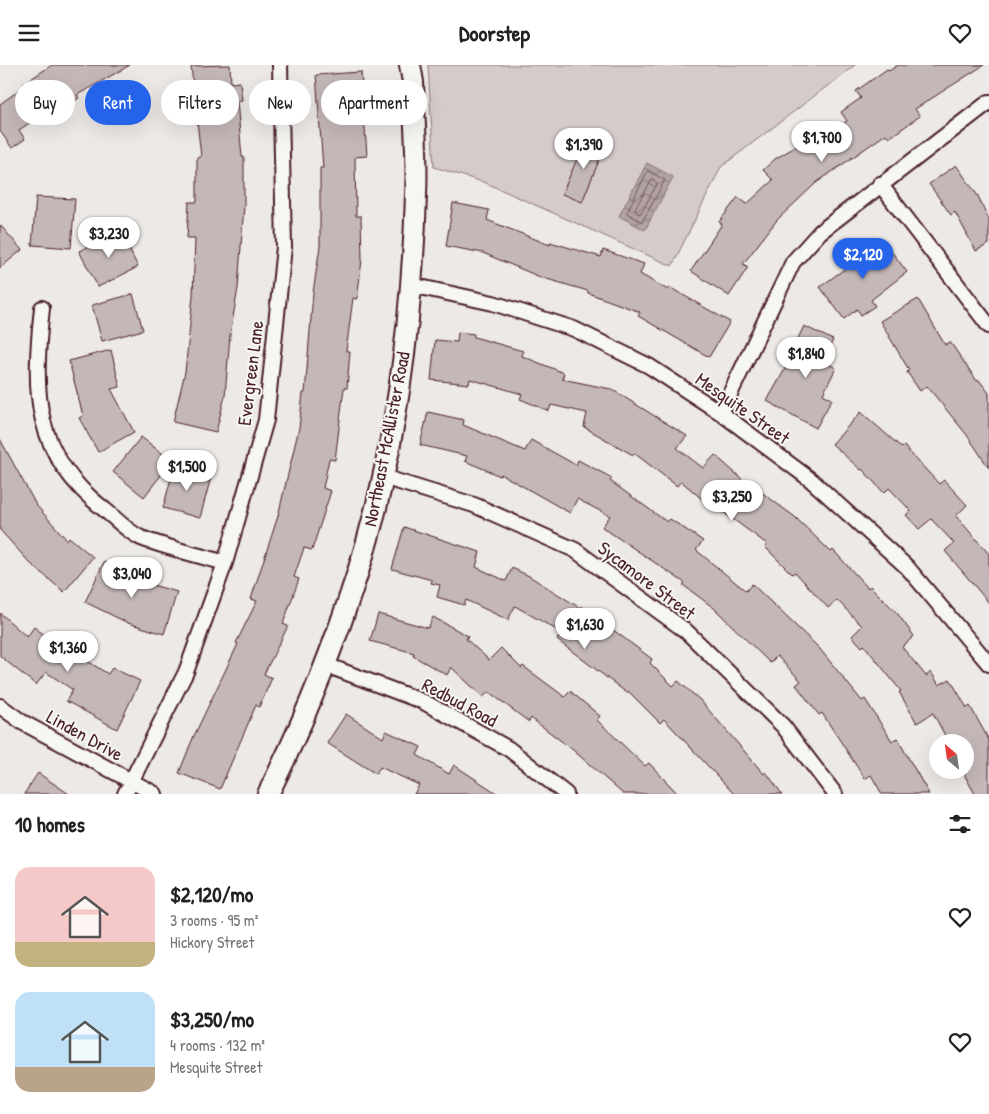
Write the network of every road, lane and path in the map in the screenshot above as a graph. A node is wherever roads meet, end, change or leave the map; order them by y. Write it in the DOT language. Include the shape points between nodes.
graph roads {
  1 [pos="280,65"];
  2 [pos="410,65"];
  3 [pos="989,102"];
  4 [pos="880,184"];
  5 [pos="411,285"];
  6 [pos="42,308"];
  7 [pos="989,326"];
  8 [pos="721,413"];
  9 [pos="383,477"];
  10 [pos="225,563"];
  11 [pos="989,664"];
  12 [pos="326,665"];
  13 [pos="0,706"];
  14 [pos="132,782"];
  15 [pos="125,794"];
  16 [pos="155,794"];
  17 [pos="268,794"];
  18 [pos="566,794"];
  19 [pos="835,794"];
  1 -- 10 [label="street, Evergreen Lane" via="284,247 266,420"];
  2 -- 5 [label="street, Northeast McAllister Road" via="416,193"];
  3 -- 4 [label="street"];
  4 -- 7 [label="street"];
  4 -- 8 [label="street" via="820,231 793,262"];
  5 -- 8 [label="street, Mesquite Street" via="493,303 574,329 649,366"];
  5 -- 9 [label="street, Northeast McAllister Road" via="400,381"];
  6 -- 10 [label="street" via="36,363 40,414 62,468 97,504 139,537"];
  8 -- 11 [label="street, Mesquite Street" via="811,480 907,567"];
  9 -- 12 [label="street, Northeast McAllister Road" via="357,576"];
  9 -- 19 [label="street, Sycamore Street" via="474,505 575,550 686,631 783,726"];
  10 -- 14 [label="street, Evergreen Lane" via="186,672"];
  12 -- 17 [label="street, Northeast McAllister Road"];
  12 -- 18 [label="street, Redbud Road" via="424,702 509,749"];
  13 -- 14 [label="street, Linden Drive" via="22,722"];
  14 -- 15 [label="street, Evergreen Lane"];
  14 -- 16 [label="street, Linden Drive"];
}
